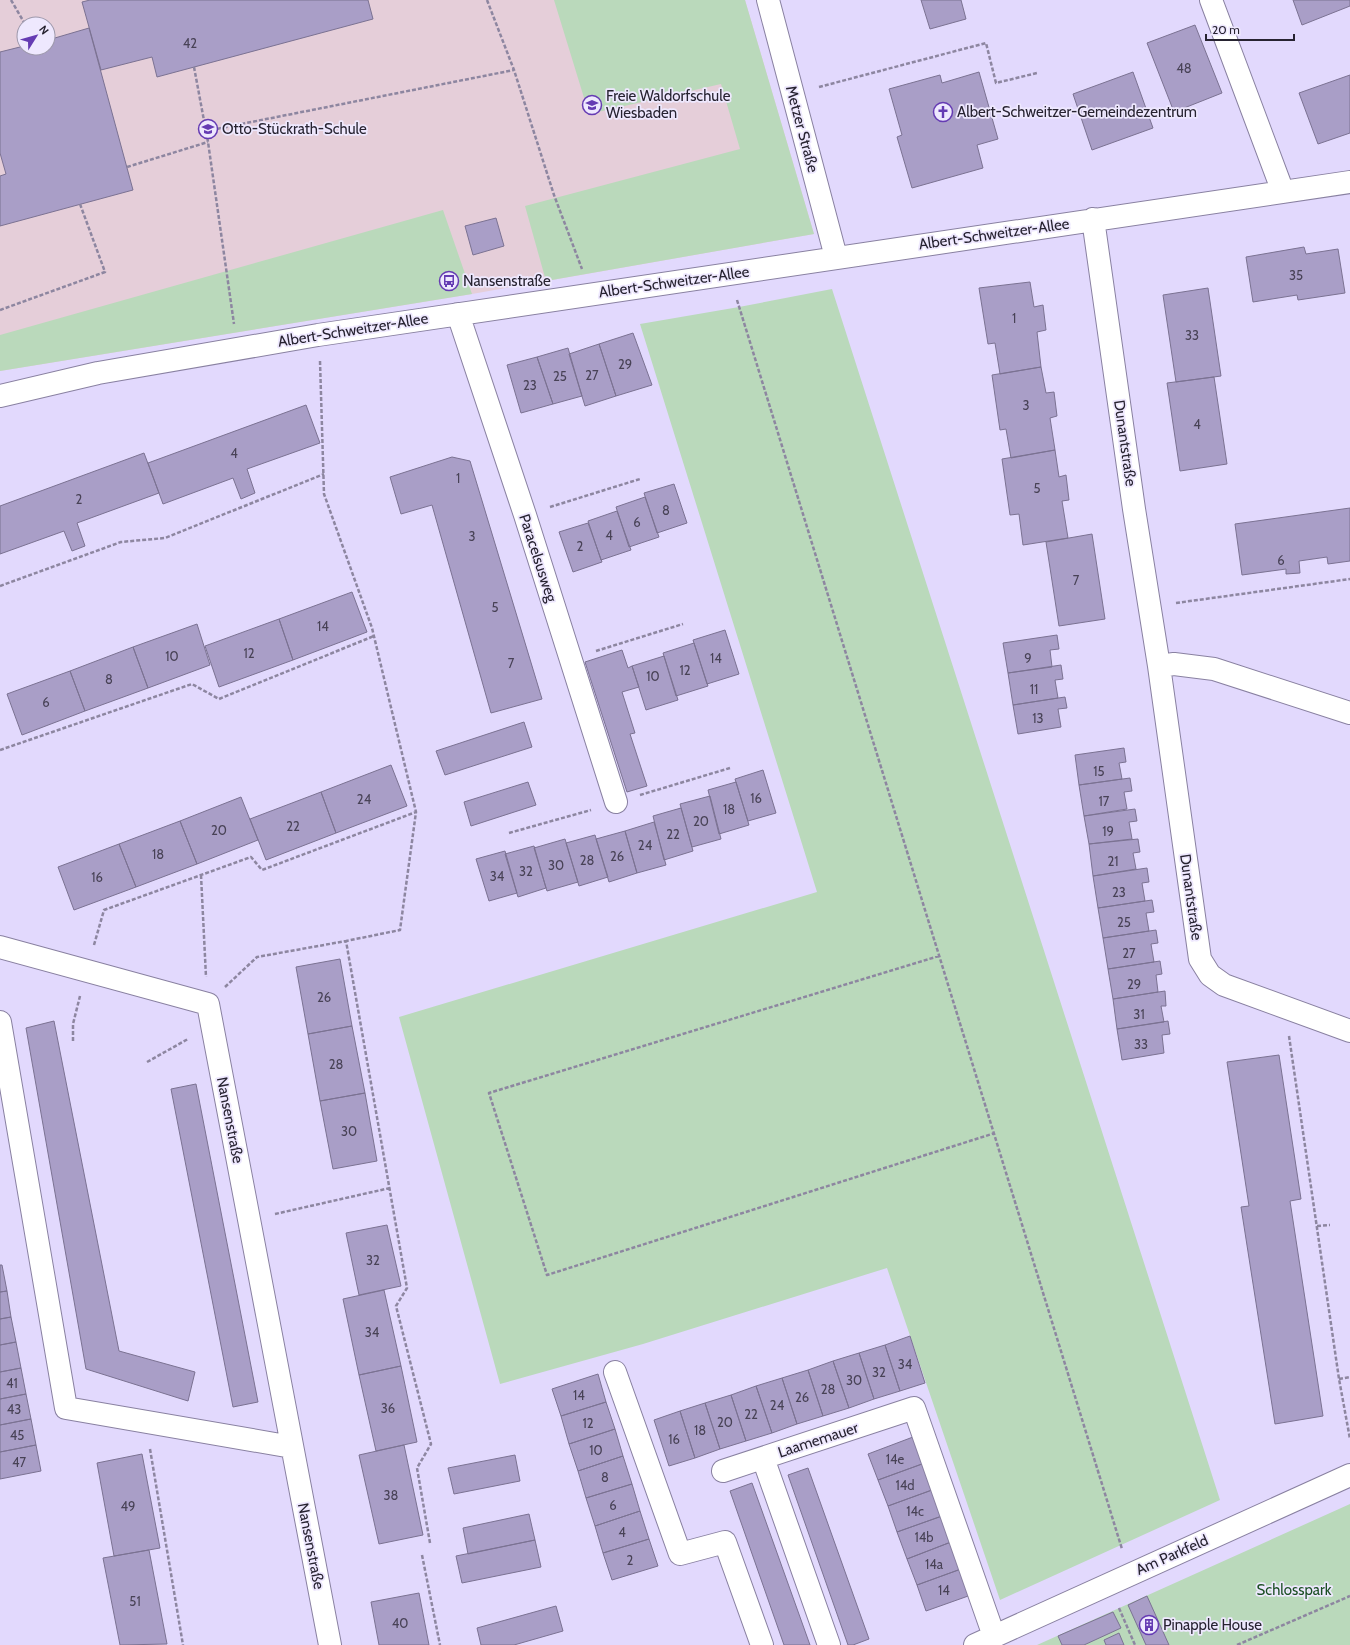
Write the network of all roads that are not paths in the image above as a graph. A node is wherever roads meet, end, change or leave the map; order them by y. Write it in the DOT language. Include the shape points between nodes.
graph roads {
  1 [pos="768,0"];
  2 [pos="1211,0"];
  3 [pos="1350,182"];
  4 [pos="1283,192"];
  5 [pos="1093,219"];
  6 [pos="836,257"];
  7 [pos="458,314"];
  8 [pos="0,396"];
  9 [pos="1159,666"];
  10 [pos="1350,713"];
  11 [pos="616,802"];
  12 [pos="0,947"];
  13 [pos="0,1022"];
  14 [pos="1350,1031"];
  15 [pos="615,1372"];
  16 [pos="914,1408"];
  17 [pos="292,1447"];
  18 [pos="763,1458"];
  19 [pos="723,1471"];
  20 [pos="1350,1474"];
  21 [pos="985,1641"];
  22 [pos="330,1645"];
  23 [pos="762,1645"];
  24 [pos="829,1645"];
  1 -- 6 [label="street, Metzer Straße"];
  2 -- 4 [label="street"];
  3 -- 4 [label="street, Albert-Schweitzer-Allee"];
  4 -- 5 [label="street, Albert-Schweitzer-Allee"];
  5 -- 6 [label="street, Albert-Schweitzer-Allee"];
  5 -- 9 [label="street, Dunantstraße"];
  6 -- 7 [label="street, Albert-Schweitzer-Allee"];
  7 -- 8 [label="street, Albert-Schweitzer-Allee" via="164,360"];
  7 -- 11 [label="street, Paracelsusweg"];
  9 -- 10 [label="street" via="1174,664 1214,669"];
  9 -- 14 [label="street, Dunantstraße" via="1200,959 1210,976 1224,985"];
  12 -- 17 [label="street, Nansenstraße" via="208,1004"];
  13 -- 17 [label="street" via="66,1408"];
  15 -- 23 [label="street" via="680,1554 724,1542"];
  16 -- 18 [label="street, Laamemauer"];
  16 -- 21 [label="street, Am Parkfeld"];
  17 -- 22 [label="street, Nansenstraße"];
  18 -- 19 [label="street, Laamemauer"];
  18 -- 24 [label="street"];
  20 -- 21 [label="street, Am Parkfeld"];
}
